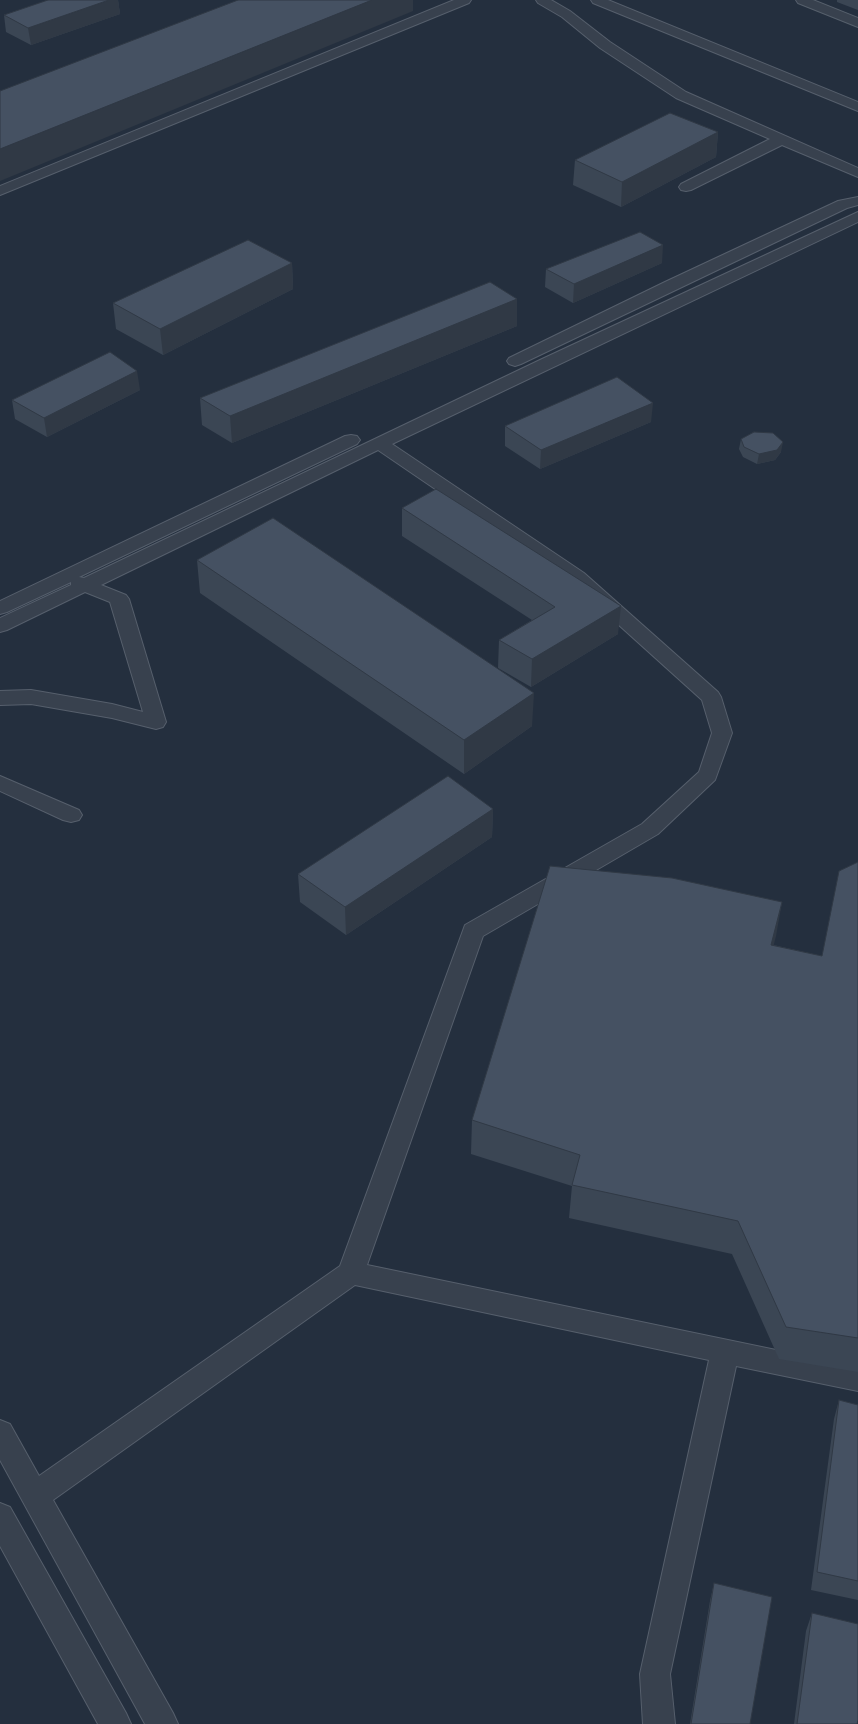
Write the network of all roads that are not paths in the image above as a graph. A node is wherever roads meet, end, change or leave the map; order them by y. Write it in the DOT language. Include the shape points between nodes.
graph roads {
  1 [pos="465,0"];
  2 [pos="542,0"];
  3 [pos="597,0"];
  4 [pos="802,0"];
  5 [pos="858,23"];
  6 [pos="858,107"];
  7 [pos="782,139"];
  8 [pos="858,173"];
  9 [pos="686,187"];
  10 [pos="0,191"];
  11 [pos="858,201"];
  12 [pos="858,216"];
  13 [pos="378,444"];
  14 [pos="64,576"];
  15 [pos="86,586"];
  16 [pos="0,608"];
  17 [pos="0,626"];
  18 [pos="0,698"];
  19 [pos="0,783"];
  20 [pos="71,815"];
  21 [pos="351,1273"];
  22 [pos="725,1352"];
  23 [pos="858,1379"];
  24 [pos="0,1433"];
  25 [pos="35,1496"];
  26 [pos="0,1517"];
  27 [pos="115,1724"];
  28 [pos="162,1724"];
  29 [pos="658,1724"];
  1 -- 10 [label="street"];
  2 -- 7 [label="street" via="681,95"];
  3 -- 6 [label="street"];
  4 -- 5 [label="street"];
  7 -- 8 [label="street"];
  7 -- 9 [label="street"];
  11 -- 14 [label="street" via="843,204"];
  12 -- 13 [label="street"];
  13 -- 15 [label="street"];
  13 -- 21 [label="street" via="577,577 711,697 722,733 708,775 650,829 473,931"];
  14 -- 15 [label="street"];
  14 -- 16 [label="street"];
  15 -- 17 [label="street"];
  15 -- 18 [label="street" via="118,599 156,722 112,711 31,697"];
  19 -- 20 [label="street"];
  21 -- 22 [label="street"];
  21 -- 25 [label="street"];
  22 -- 23 [label="street"];
  22 -- 29 [label="street" via="655,1674"];
  24 -- 25 [label="street"];
  25 -- 28 [label="street"];
  26 -- 27 [label="street"];
}
